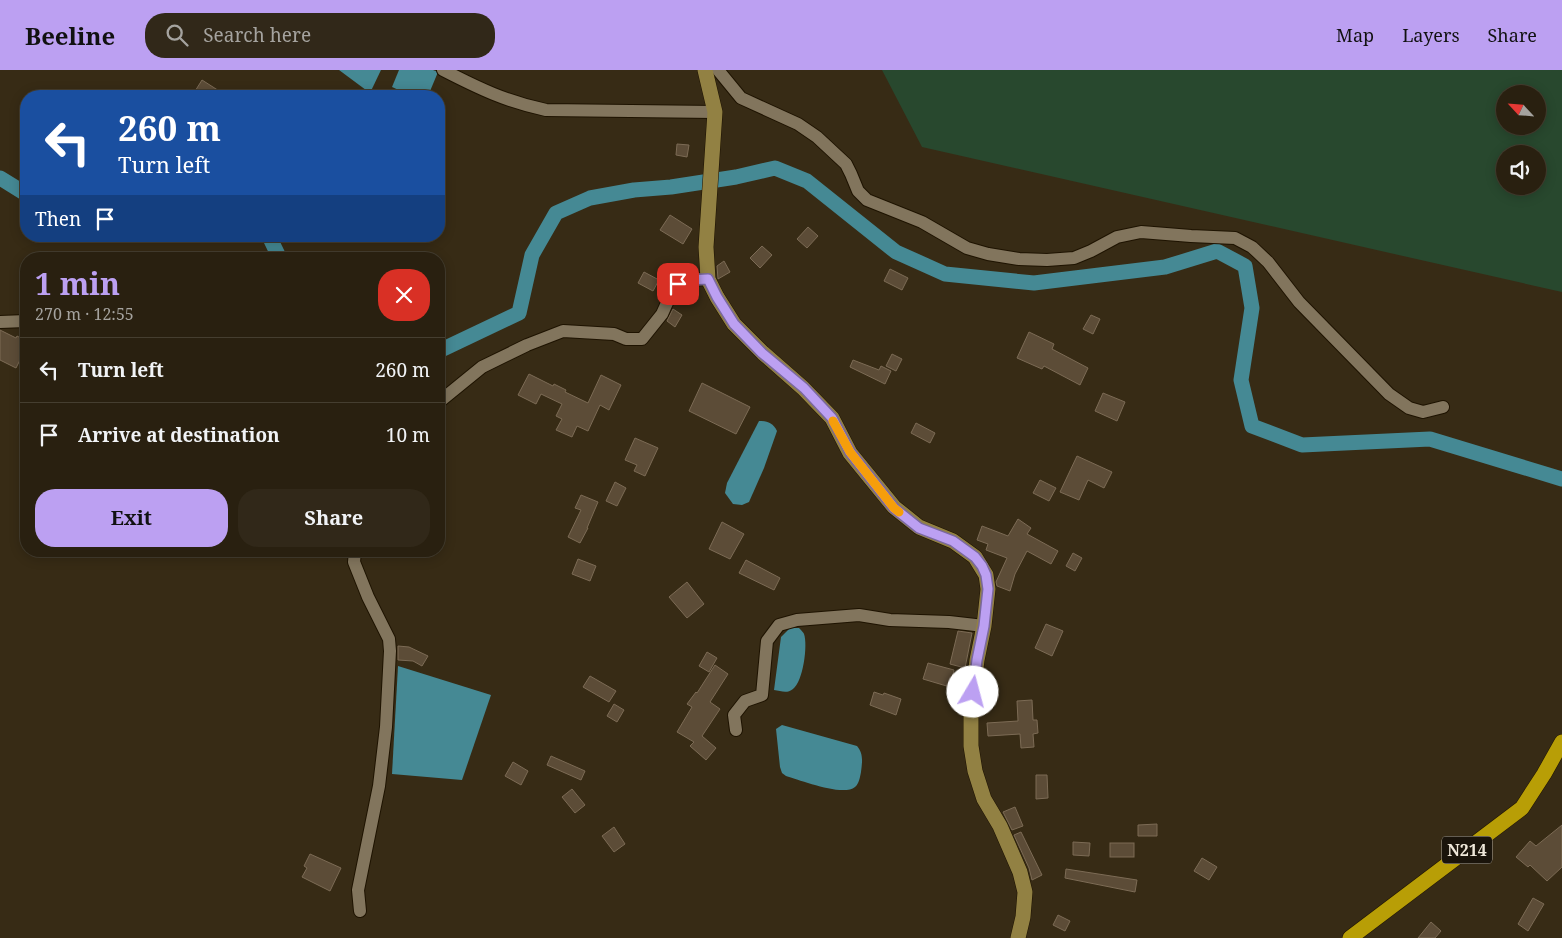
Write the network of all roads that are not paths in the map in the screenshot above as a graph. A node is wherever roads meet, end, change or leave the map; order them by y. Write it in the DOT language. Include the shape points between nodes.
graph roads {
  1 [pos="443,70"];
  2 [pos="706,70"];
  3 [pos="718,70"];
  4 [pos="715,112"];
  5 [pos="708,279"];
  6 [pos="20,321"];
  7 [pos="0,322"];
  8 [pos="445,397"];
  9 [pos="1443,407"];
  10 [pos="354,557"];
  11 [pos="984,626"];
  12 [pos="736,730"];
  13 [pos="1562,742"];
  14 [pos="360,912"];
  15 [pos="1018,938"];
  16 [pos="1350,938"];
  1 -- 4 [label="street" via="480,90 546,110"];
  2 -- 4 [label="street"];
  3 -- 9 [label="street" via="741,98 798,124 817,137 846,164 858,191 867,200 922,222 967,248 1019,260 1047,260 1074,258 1117,237 1141,232 1234,238 1252,247 1268,262 1300,302 1389,394 1409,408 1423,412"];
  4 -- 5 [label="street" via="706,247"];
  5 -- 8 [label="street" via="678,284 662,314 642,339 562,331 482,367"];
  5 -- 11 [label="street" via="734,324 832,418 850,452 894,508 919,528 953,541 975,557 986,575 988,589"];
  6 -- 7 [label="street"];
  10 -- 14 [label="street" via="390,651 386,727 379,786 358,890"];
  11 -- 12 [label="street" via="859,615 797,620 779,626 767,641 762,695 745,702 734,715"];
  11 -- 15 [label="street" via="971,708 971,746 984,799 1000,826 1026,892"];
  13 -- 16 [label="highway, N214" via="1522,808"];
}
